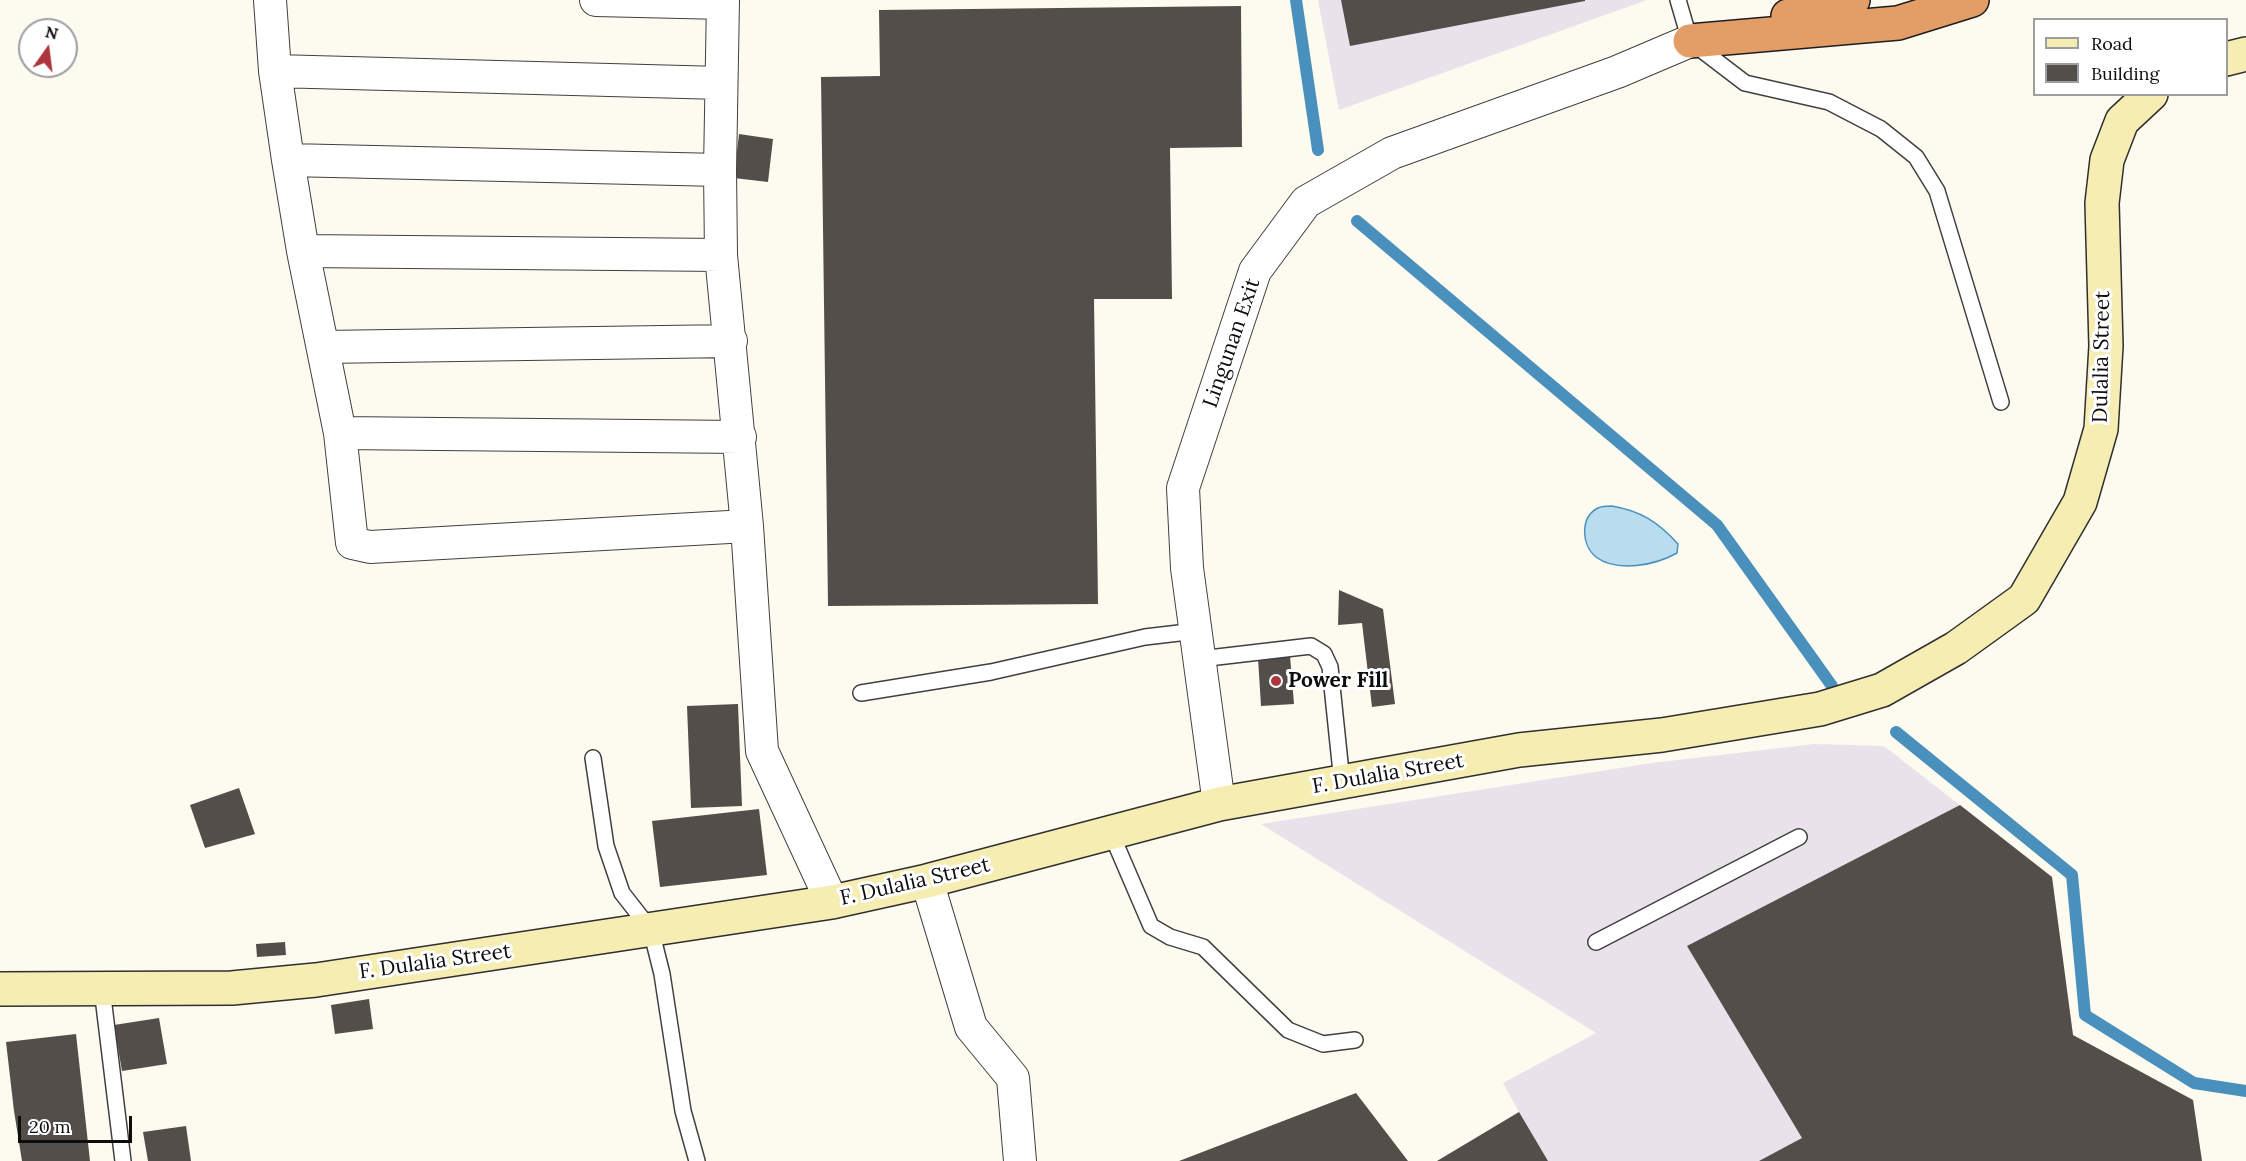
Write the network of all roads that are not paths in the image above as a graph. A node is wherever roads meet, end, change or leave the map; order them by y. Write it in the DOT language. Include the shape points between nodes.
graph roads {
  1 [pos="270,0"];
  2 [pos="596,0"];
  3 [pos="1678,0"];
  4 [pos="1853,0"];
  5 [pos="1972,0"];
  6 [pos="723,1"];
  7 [pos="1690,41"];
  8 [pos="2246,54"];
  9 [pos="2228,58"];
  10 [pos="275,70"];
  11 [pos="721,82"];
  12 [pos="2149,96"];
  13 [pos="288,160"];
  14 [pos="720,170"];
  15 [pos="303,251"];
  16 [pos="721,255"];
  17 [pos="731,341"];
  18 [pos="323,347"];
  19 [pos="2001,402"];
  20 [pos="340,433"];
  21 [pos="740,437"];
  22 [pos="747,526"];
  23 [pos="1198,645"];
  24 [pos="861,693"];
  25 [pos="1820,709"];
  26 [pos="593,758"];
  27 [pos="1342,782"];
  28 [pos="1219,804"];
  29 [pos="1111,832"];
  30 [pos="1799,837"];
  31 [pos="927,880"];
  32 [pos="832,902"];
  33 [pos="651,930"];
  34 [pos="1596,942"];
  35 [pos="0,989"];
  36 [pos="102,989"];
  37 [pos="1355,1040"];
  38 [pos="123,1161"];
  39 [pos="697,1161"];
  40 [pos="1020,1161"];
  1 -- 10 [label="street"];
  2 -- 6 [label="street"];
  3 -- 7 [label="lane"];
  4 -- 7 [label="highway"];
  5 -- 7 [label="highway" via="1898,23"];
  6 -- 11 [label="street"];
  7 -- 19 [label="lane" via="1745,83 1829,102 1881,129 1916,157 1936,191"];
  7 -- 23 [label="street, Lingunan Exit" via="1617,72 1392,153 1306,202 1255,271 1183,488 1187,568"];
  8 -- 9 [label="street"];
  10 -- 11 [label="street"];
  10 -- 13 [label="street"];
  11 -- 14 [label="street"];
  12 -- 25 [label="street, Dulalia Street" via="2122,122 2107,160 2102,203 2106,346 2101,429 2080,502 2024,599 1956,648 1882,690"];
  13 -- 14 [label="street"];
  13 -- 15 [label="street"];
  14 -- 16 [label="street"];
  15 -- 16 [label="street"];
  15 -- 18 [label="street"];
  16 -- 17 [label="street"];
  17 -- 18 [label="street"];
  17 -- 21 [label="street"];
  18 -- 20 [label="street"];
  20 -- 21 [label="street"];
  20 -- 22 [label="street" via="352,543 370,547"];
  21 -- 22 [label="street"];
  22 -- 32 [label="street" via="762,751"];
  23 -- 24 [label="lane" via="1145,637 991,672"];
  23 -- 27 [label="lane" via="1311,646 1324,654 1330,667"];
  23 -- 28 [label="street, Lingunan Exit"];
  25 -- 27 [label="street, F. Dulalia Street" via="1662,735 1519,750"];
  26 -- 33 [label="lane" via="606,846 622,893"];
  27 -- 28 [label="street, F. Dulalia Street"];
  28 -- 29 [label="street, F. Dulalia Street"];
  29 -- 31 [label="street, F. Dulalia Street"];
  29 -- 37 [label="lane" via="1151,926 1170,937 1203,947 1288,1030 1323,1044"];
  30 -- 34 [label="lane"];
  31 -- 32 [label="street, F. Dulalia Street"];
  31 -- 40 [label="street" via="971,1027 1013,1078"];
  32 -- 33 [label="street, F. Dulalia Street"];
  33 -- 36 [label="street, F. Dulalia Street" via="316,980 232,988"];
  33 -- 39 [label="lane" via="662,974 683,1111"];
  35 -- 36 [label="street, F. Dulalia Street"];
  36 -- 38 [label="lane"];
}
